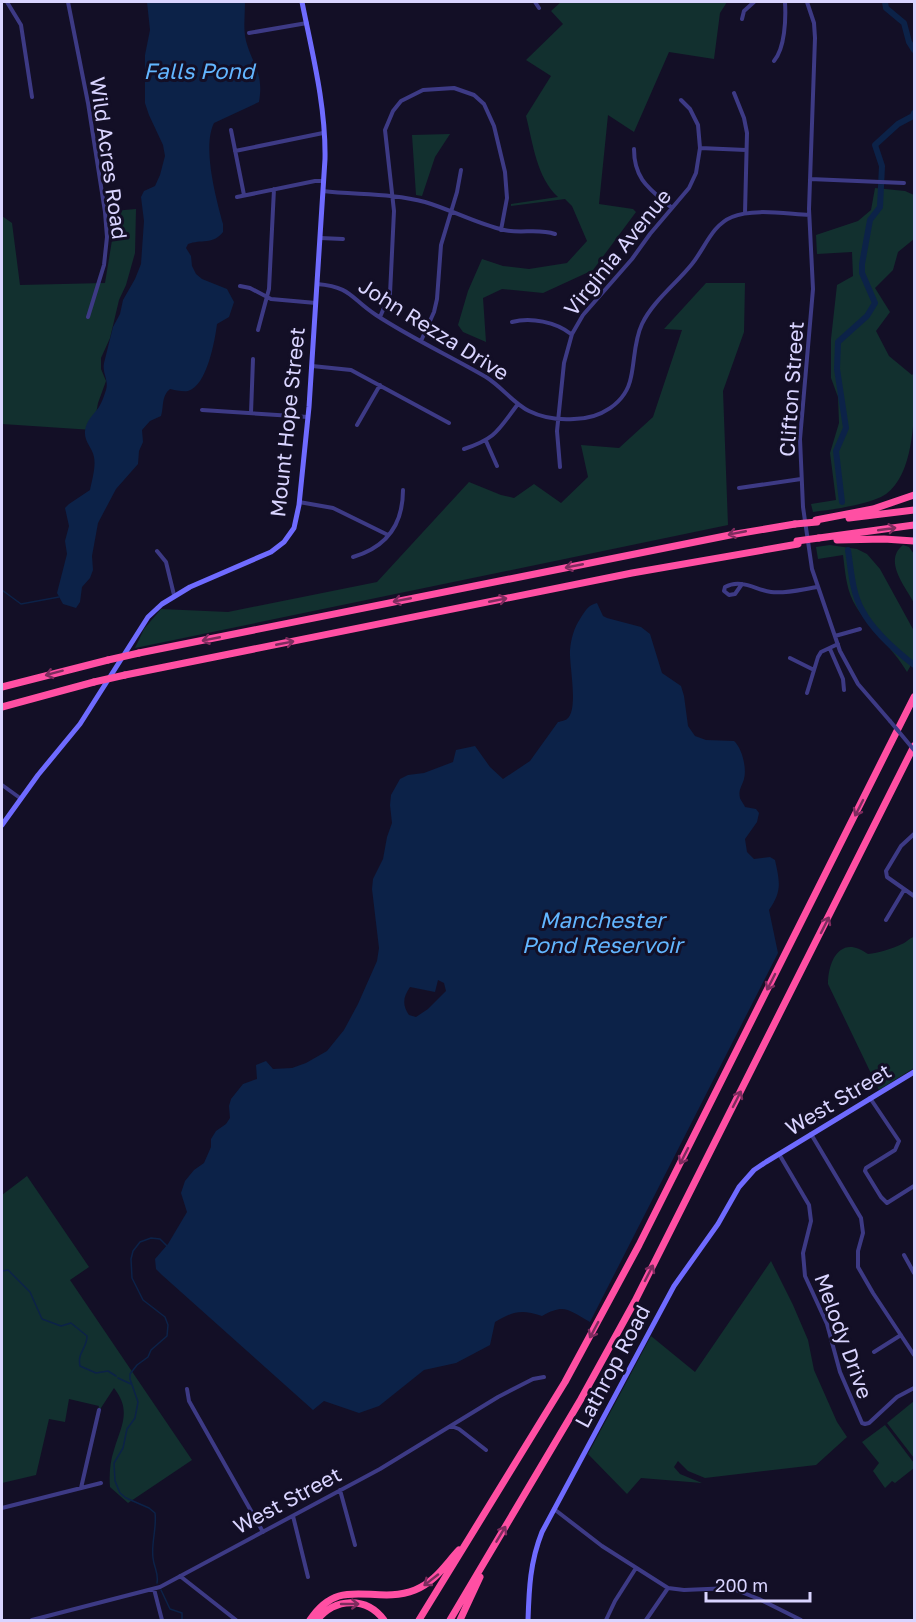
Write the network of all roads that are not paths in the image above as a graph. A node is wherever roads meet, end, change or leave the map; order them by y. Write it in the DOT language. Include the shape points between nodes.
graph roads {
  1 [pos="7,2"];
  2 [pos="68,2"];
  3 [pos="302,2"];
  4 [pos="535,2"];
  5 [pos="754,2"];
  6 [pos="785,2"];
  7 [pos="807,2"];
  8 [pos="539,8"];
  9 [pos="742,19"];
  10 [pos="307,23"];
  11 [pos="249,33"];
  12 [pos="774,61"];
  13 [pos="734,93"];
  14 [pos="32,97"];
  15 [pos="681,100"];
  16 [pos="231,130"];
  17 [pos="323,133"];
  18 [pos="700,148"];
  19 [pos="634,149"];
  20 [pos="746,150"];
  21 [pos="236,151"];
  22 [pos="461,170"];
  23 [pos="810,179"];
  24 [pos="324,181"];
  25 [pos="904,183"];
  26 [pos="274,189"];
  27 [pos="323,191"];
  28 [pos="244,195"];
  29 [pos="237,197"];
  30 [pos="394,197"];
  31 [pos="672,208"];
  32 [pos="451,212"];
  33 [pos="745,213"];
  34 [pos="809,215"];
  35 [pos="501,230"];
  36 [pos="555,234"];
  37 [pos="319,238"];
  38 [pos="343,239"];
  39 [pos="317,284"];
  40 [pos="240,286"];
  41 [pos="268,297"];
  42 [pos="316,303"];
  43 [pos="88,317"];
  44 [pos="380,317"];
  45 [pos="512,322"];
  46 [pos="258,330"];
  47 [pos="572,334"];
  48 [pos="421,341"];
  49 [pos="254,359"];
  50 [pos="312,366"];
  51 [pos="380,385"];
  52 [pos="518,404"];
  53 [pos="202,410"];
  54 [pos="251,413"];
  55 [pos="308,417"];
  56 [pos="558,419"];
  57 [pos="449,423"];
  58 [pos="357,425"];
  59 [pos="486,441"];
  60 [pos="464,449"];
  61 [pos="497,466"];
  62 [pos="560,467"];
  63 [pos="801,479"];
  64 [pos="739,488"];
  65 [pos="403,490"];
  66 [pos="915,495"];
  67 [pos="299,502"];
  68 [pos="915,510"];
  69 [pos="816,521"];
  70 [pos="915,525"];
  71 [pos="388,535"];
  72 [pos="819,540"];
  73 [pos="915,541"];
  74 [pos="157,551"];
  75 [pos="353,557"];
  76 [pos="741,584"];
  77 [pos="818,586"];
  78 [pos="174,595"];
  79 [pos="860,630"];
  80 [pos="835,636"];
  81 [pos="838,644"];
  82 [pos="830,648"];
  83 [pos="790,658"];
  84 [pos="814,670"];
  85 [pos="2,687"];
  86 [pos="844,690"];
  87 [pos="807,693"];
  88 [pos="915,697"];
  89 [pos="2,706"];
  90 [pos="915,748"];
  91 [pos="2,785"];
  92 [pos="20,798"];
  93 [pos="2,825"];
  94 [pos="915,834"];
  95 [pos="904,890"];
  96 [pos="915,896"];
  97 [pos="886,920"];
  98 [pos="915,1072"];
  99 [pos="870,1098"];
  100 [pos="811,1134"];
  101 [pos="779,1154"];
  102 [pos="915,1186"];
  103 [pos="904,1255"];
  104 [pos="915,1273"];
  105 [pos="901,1335"];
  106 [pos="874,1352"];
  107 [pos="915,1355"];
  108 [pos="544,1377"];
  109 [pos="915,1388"];
  110 [pos="187,1389"];
  111 [pos="99,1410"];
  112 [pos="451,1425"];
  113 [pos="486,1450"];
  114 [pos="101,1483"];
  115 [pos="81,1488"];
  116 [pos="340,1490"];
  117 [pos="2,1508"];
  118 [pos="554,1509"];
  119 [pos="293,1515"];
  120 [pos="263,1532"];
  121 [pos="472,1537"];
  122 [pos="355,1545"];
  123 [pos="491,1550"];
  124 [pos="636,1568"];
  125 [pos="180,1576"];
  126 [pos="308,1577"];
  127 [pos="669,1588"];
  128 [pos="154,1589"];
  129 [pos="32,1620"];
  130 [pos="162,1620"];
  131 [pos="236,1620"];
  132 [pos="310,1620"];
  133 [pos="317,1620"];
  134 [pos="384,1620"];
  135 [pos="420,1620"];
  136 [pos="450,1620"];
  137 [pos="460,1620"];
  138 [pos="528,1620"];
  139 [pos="606,1620"];
  140 [pos="646,1620"];
  141 [pos="801,1620"];
  1 -- 14 [label="street" via="21,25"];
  2 -- 43 [label="street, Wild Acres Road" via="88,103 107,237 104,265"];
  3 -- 10 [label="street, Mount Hope Street"];
  4 -- 8 [label="street"];
  5 -- 9 [label="street"];
  6 -- 12 [label="street" via="779,54"];
  7 -- 23 [label="street, Clifton Street" via="815,38"];
  10 -- 11 [label="street"];
  10 -- 17 [label="street, Mount Hope Street"];
  13 -- 20 [label="street" via="744,118"];
  15 -- 18 [label="street, Virginia Avenue" via="695,117"];
  16 -- 21 [label="street"];
  17 -- 21 [label="street"];
  17 -- 24 [label="street, Mount Hope Street"];
  18 -- 20 [label="street"];
  18 -- 31 [label="street, Virginia Avenue" via="694,178"];
  19 -- 31 [label="street" via="635,166 642,181"];
  20 -- 33 [label="street"];
  21 -- 28 [label="street"];
  22 -- 32 [label="street"];
  23 -- 25 [label="street"];
  23 -- 34 [label="street, Clifton Street"];
  24 -- 26 [label="street"];
  24 -- 27 [label="street, Mount Hope Street"];
  26 -- 28 [label="street"];
  26 -- 41 [label="street"];
  27 -- 30 [label="street"];
  27 -- 37 [label="street, Mount Hope Street"];
  28 -- 29 [label="street"];
  30 -- 32 [label="street"];
  30 -- 35 [label="street" via="385,130 393,111 409,95 423,90 462,90 484,104 499,142 507,187"];
  30 -- 44 [label="street" via="390,294"];
  31 -- 47 [label="street, Virginia Avenue" via="583,315"];
  32 -- 35 [label="street"];
  32 -- 48 [label="street" via="441,245 434,312"];
  33 -- 34 [label="street"];
  33 -- 56 [label="street, John Rezza Drive" via="731,217 713,232 693,263 646,316 636,343 631,380 620,400 602,414"];
  34 -- 63 [label="street, Clifton Street" via="813,289 800,439"];
  35 -- 36 [label="street"];
  37 -- 38 [label="street"];
  37 -- 39 [label="street, Mount Hope Street"];
  39 -- 42 [label="street, Mount Hope Street"];
  39 -- 44 [label="street, John Rezza Drive" via="349,292"];
  40 -- 41 [label="street"];
  41 -- 42 [label="street"];
  41 -- 46 [label="street"];
  42 -- 50 [label="street, Mount Hope Street"];
  44 -- 48 [label="street, John Rezza Drive"];
  45 -- 47 [label="street" via="521,319 556,325"];
  47 -- 56 [label="street, Virginia Avenue" via="564,363"];
  48 -- 52 [label="street, John Rezza Drive" via="489,379"];
  49 -- 54 [label="street"];
  50 -- 51 [label="street" via="351,370"];
  50 -- 55 [label="street, Mount Hope Street"];
  51 -- 57 [label="street"];
  51 -- 58 [label="street"];
  52 -- 56 [label="street, John Rezza Drive" via="540,416"];
  52 -- 59 [label="street" via="498,432"];
  53 -- 54 [label="street"];
  54 -- 55 [label="street"];
  55 -- 67 [label="street, Mount Hope Street"];
  56 -- 62 [label="street, Virginia Avenue"];
  59 -- 60 [label="street"];
  59 -- 61 [label="street"];
  63 -- 64 [label="street"];
  63 -- 77 [label="street, Clifton Street"];
  65 -- 71 [label="street" via="402,513"];
  66 -- 69 [label="highway"];
  67 -- 71 [label="street" via="333,508"];
  67 -- 78 [label="street, Mount Hope Street" via="294,528 271,552"];
  68 -- 69 [label="highway"];
  69 -- 85 [label="highway, one-way, bridge" via="721,536 139,653"];
  72 -- 70 [label="highway, one-way"];
  71 -- 75 [label="street" via="374,549"];
  72 -- 73 [label="highway"];
  89 -- 72 [label="highway, one-way, bridge" via="125,675 632,573"];
  74 -- 78 [label="street" via="166,562"];
  76 -- 77 [label="street" via="771,592"];
  77 -- 80 [label="street, Clifton Street"];
  78 -- 92 [label="street, Mount Hope Street" via="148,617 80,724"];
  79 -- 80 [label="street"];
  80 -- 81 [label="street, Clifton Street"];
  81 -- 82 [label="street"];
  81 -- 90 [label="street, Clifton Street, bridge" via="858,684"];
  82 -- 84 [label="street" via="821,652"];
  82 -- 86 [label="street"];
  83 -- 84 [label="street"];
  84 -- 87 [label="street"];
  88 -- 121 [label="highway, one-way" via="639,1245 565,1382"];
  123 -- 90 [label="highway, one-way" via="641,1289"];
  91 -- 92 [label="street"];
  92 -- 93 [label="street, Mount Hope Street"];
  94 -- 95 [label="street" via="901,846 886,872"];
  95 -- 96 [label="street"];
  95 -- 97 [label="street"];
  98 -- 99 [label="street, West Street"];
  99 -- 100 [label="street, West Street"];
  99 -- 102 [label="street" via="899,1141 895,1150 865,1171 887,1203"];
  100 -- 101 [label="street, West Street"];
  100 -- 105 [label="street" via="861,1218 857,1259 862,1276"];
  101 -- 109 [label="street, Melody Drive" via="809,1204 811,1221 803,1253 806,1276 862,1423 866,1424 897,1397"];
  101 -- 118 [label="street, Lathrop Road" via="744,1179 679,1278"];
  103 -- 104 [label="street"];
  105 -- 106 [label="street"];
  105 -- 107 [label="street"];
  108 -- 112 [label="street, West Street" via="520,1385"];
  110 -- 120 [label="street" via="189,1401"];
  111 -- 115 [label="street"];
  112 -- 113 [label="street"];
  112 -- 116 [label="street, West Street"];
  114 -- 115 [label="street"];
  115 -- 117 [label="street"];
  116 -- 119 [label="street, West Street"];
  116 -- 122 [label="street"];
  118 -- 124 [label="street"];
  118 -- 138 [label="street, Lathrop Road" via="532,1560"];
  119 -- 120 [label="street, West Street"];
  119 -- 126 [label="street"];
  120 -- 125 [label="street, West Street"];
  121 -- 132 [label="highway, one-way" via="436,1576 420,1587 395,1594 342,1594 325,1603"];
  121 -- 135 [label="highway"];
  123 -- 136 [label="highway"];
  123 -- 137 [label="highway"];
  124 -- 127 [label="street"];
  124 -- 139 [label="street"];
  125 -- 128 [label="street, West Street"];
  125 -- 131 [label="street"];
  127 -- 140 [label="street"];
  127 -- 141 [label="street" via="730,1588"];
  128 -- 129 [label="street, West Street"];
  128 -- 130 [label="street"];
  133 -- 134 [label="highway, one-way" via="333,1606 350,1602 367,1606"];
}
